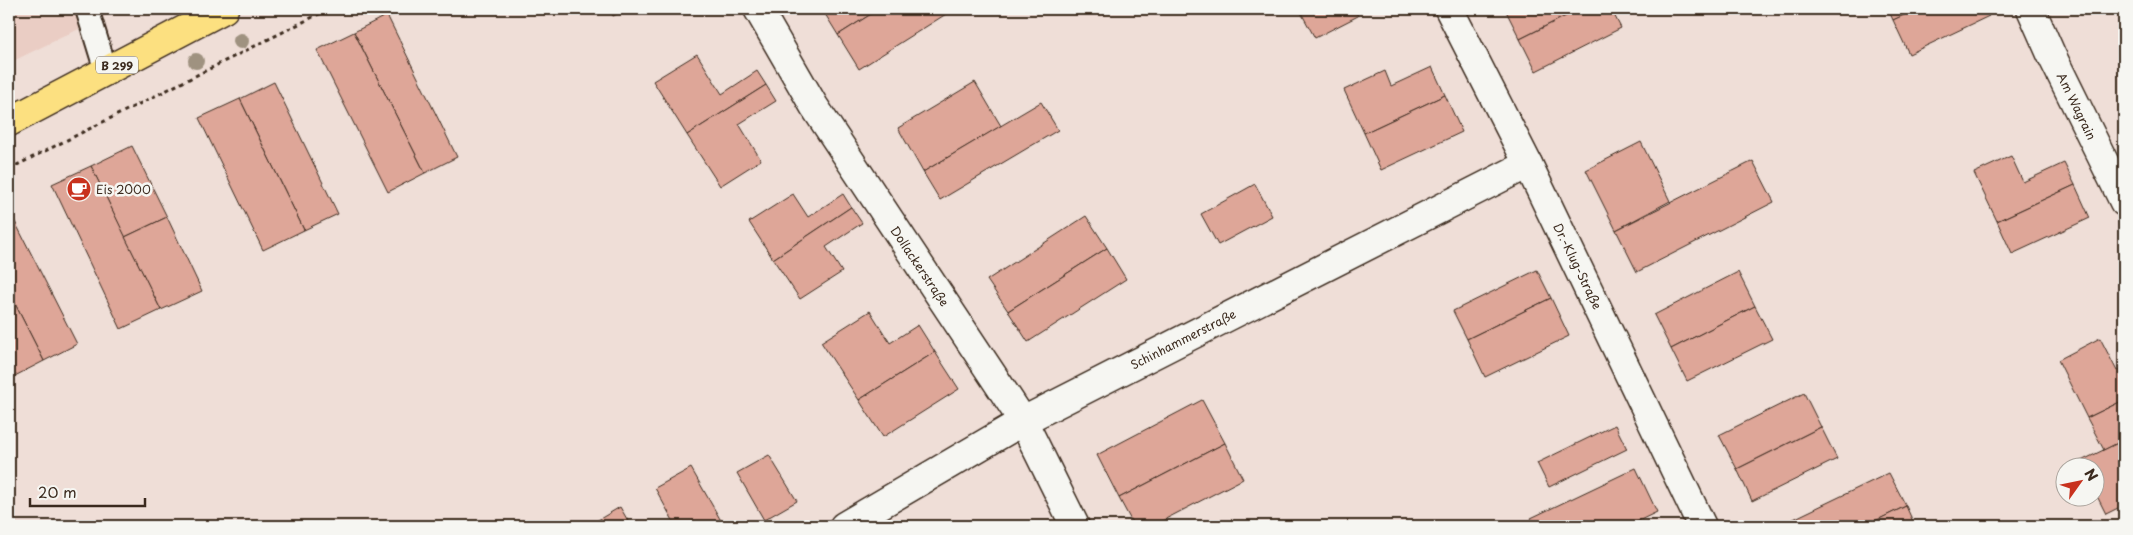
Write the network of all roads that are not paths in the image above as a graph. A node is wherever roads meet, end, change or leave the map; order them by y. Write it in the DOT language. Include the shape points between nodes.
graph roads {
  1 [pos="86,9"];
  2 [pos="224,9"];
  3 [pos="758,9"];
  4 [pos="1449,9"];
  5 [pos="2031,9"];
  6 [pos="106,71"];
  7 [pos="9,122"];
  8 [pos="1528,164"];
  9 [pos="2124,202"];
  10 [pos="1023,421"];
  11 [pos="844,526"];
  12 [pos="1075,526"];
  13 [pos="1702,526"];
  1 -- 6 [label="lane"];
  2 -- 6 [label="main road, B 299"];
  3 -- 10 [label="street, Dollackerstraße" via="814,106"];
  4 -- 8 [label="street, Dr.-Klug-Straße"];
  5 -- 9 [label="street, Am Wagrain"];
  6 -- 7 [label="main road, B 299"];
  8 -- 10 [label="street, Schinhammerstraße"];
  8 -- 13 [label="street, Dr.-Klug-Straße"];
  10 -- 11 [label="street, Schinhammerstraße"];
  10 -- 12 [label="street, Dollackerstraße"];
}
